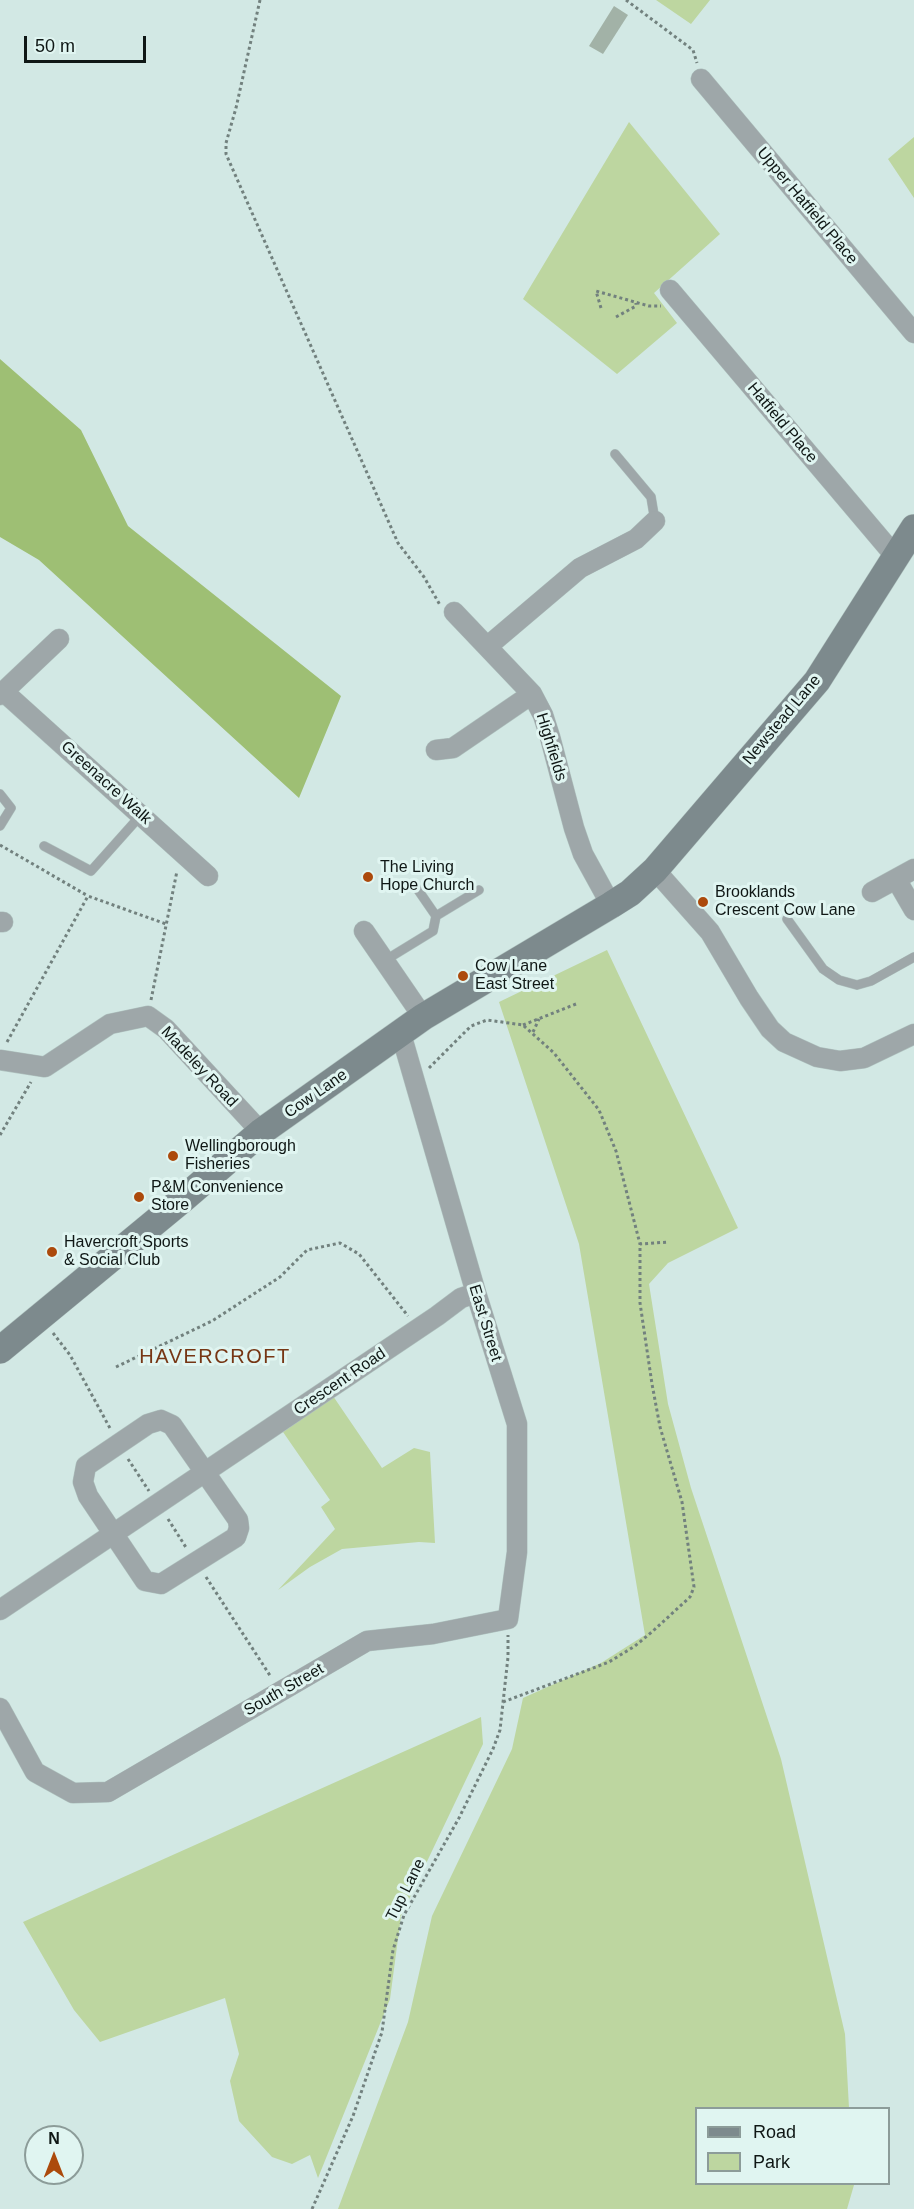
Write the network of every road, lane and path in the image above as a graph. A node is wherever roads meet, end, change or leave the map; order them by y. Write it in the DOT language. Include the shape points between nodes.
graph roads {
  1 [pos="260,0"];
  2 [pos="626,0"];
  3 [pos="701,79"];
  4 [pos="673,293"];
  5 [pos="636,303"];
  6 [pos="601,308"];
  7 [pos="616,317"];
  8 [pos="914,333"];
  9 [pos="615,454"];
  10 [pos="655,521"];
  11 [pos="914,528"];
  12 [pos="895,556"];
  13 [pos="454,612"];
  14 [pos="59,639"];
  15 [pos="488,646"];
  16 [pos="2,693"];
  17 [pos="532,694"];
  18 [pos="436,750"];
  19 [pos="0,794"];
  20 [pos="141,815"];
  21 [pos="0,826"];
  22 [pos="0,845"];
  23 [pos="44,846"];
  24 [pos="181,851"];
  25 [pos="914,869"];
  26 [pos="655,870"];
  27 [pos="211,878"];
  28 [pos="896,879"];
  29 [pos="417,887"];
  30 [pos="479,890"];
  31 [pos="872,892"];
  32 [pos="88,896"];
  33 [pos="611,905"];
  34 [pos="914,910"];
  35 [pos="436,916"];
  36 [pos="787,919"];
  37 [pos="166,924"];
  38 [pos="364,931"];
  39 [pos="914,957"];
  40 [pos="384,961"];
  41 [pos="576,1004"];
  42 [pos="148,1016"];
  43 [pos="423,1017"];
  44 [pos="540,1017"];
  45 [pos="523,1025"];
  46 [pos="532,1033"];
  47 [pos="401,1034"];
  48 [pos="914,1034"];
  49 [pos="3,1052"];
  50 [pos="40,1066"];
  51 [pos="426,1072"];
  52 [pos="261,1132"];
  53 [pos="0,1135"];
  54 [pos="669,1242"];
  55 [pos="640,1244"];
  56 [pos="476,1293"];
  57 [pos="418,1329"];
  58 [pos="0,1350"];
  59 [pos="116,1367"];
  60 [pos="205,1472"];
  61 [pos="114,1534"];
  62 [pos="0,1610"];
  63 [pos="508,1619"];
  64 [pos="503,1702"];
  65 [pos="0,1708"];
  66 [pos="312,2209"];
  1 -- 13 [label="path" via="226,154 398,543 424,577 444,613"];
  2 -- 3 [label="path" via="693,50"];
  3 -- 8 [label="street, Upper Hatfield Place"];
  4 -- 5 [label="path" via="659,307"];
  4 -- 12 [label="street, Hatfield Place"];
  5 -- 6 [label="path" via="596,291"];
  5 -- 7 [label="path"];
  9 -- 10 [label="lane" via="651,497"];
  10 -- 15 [label="street" via="636,539 579,568"];
  11 -- 12 [label="main road, Newstead Lane"];
  12 -- 26 [label="main road, Newstead Lane" via="817,681"];
  13 -- 15 [label="street, Highfields"];
  14 -- 16 [label="street"];
  15 -- 17 [label="street, Highfields"];
  16 -- 20 [label="street, Greenacre Walk"];
  17 -- 18 [label="street" via="453,748"];
  17 -- 33 [label="street, Highfields" via="543,715 583,854"];
  19 -- 21 [label="lane" via="11,808"];
  20 -- 23 [label="lane" via="91,871"];
  20 -- 24 [label="street, Greenacre Walk"];
  22 -- 32 [label="path"];
  24 -- 27 [label="street, Greenacre Walk"];
  24 -- 37 [label="path"];
  25 -- 28 [label="street"];
  26 -- 33 [label="main road, Cow Lane"];
  26 -- 48 [label="street" via="710,932 748,998 784,1042 817,1057 840,1061 864,1058"];
  28 -- 31 [label="street"];
  28 -- 34 [label="street"];
  29 -- 35 [label="lane"];
  30 -- 35 [label="lane"];
  32 -- 37 [label="path"];
  32 -- 49 [label="path"];
  33 -- 43 [label="main road, Cow Lane"];
  35 -- 40 [label="lane" via="433,931"];
  36 -- 39 [label="lane" via="823,969 839,980 864,983"];
  37 -- 42 [label="path"];
  38 -- 40 [label="street"];
  40 -- 43 [label="street"];
  41 -- 44 [label="path"];
  42 -- 50 [label="street, Madeley Road" via="110,1024 45,1067"];
  42 -- 52 [label="street, Madeley Road" via="166,1029"];
  43 -- 47 [label="main road, Cow Lane"];
  44 -- 45 [label="path"];
  44 -- 46 [label="path"];
  45 -- 46 [label="path"];
  45 -- 51 [label="path" via="487,1020 471,1026"];
  46 -- 55 [label="path" via="554,1053 599,1110 616,1151"];
  47 -- 52 [label="main road, Cow Lane"];
  47 -- 56 [label="street, East Street"];
  49 -- 50 [label="street"];
  50 -- 53 [label="path"];
  52 -- 58 [label="main road, Cow Lane"];
  54 -- 55 [label="path"];
  55 -- 64 [label="path" via="640,1303 652,1384 660,1427 676,1476 694,1587 690,1597 653,1631 609,1662"];
  56 -- 57 [label="street, Crescent Road" via="461,1298"];
  56 -- 63 [label="street, East Street" via="517,1424 517,1552"];
  57 -- 59 [label="path" via="359,1254 340,1243 307,1250 280,1276 212,1321"];
  57 -- 60 [label="street, Crescent Road"];
  60 -- 61 [label="street, Crescent Road"];
  60 -- 61 [label="street" via="172,1425 160,1420 86,1466 83,1482 88,1496"];
  60 -- 61 [label="street" via="238,1520 236,1537 161,1584 145,1581"];
  61 -- 62 [label="street, Crescent Road"];
  63 -- 64 [label="path, Tup Lane"];
  63 -- 65 [label="street, South Street" via="433,1634 368,1641 108,1792 73,1793 35,1772"];
  64 -- 66 [label="path, Tup Lane" via="493,1749 404,1915 393,1950 382,2032 353,2116"];
}
